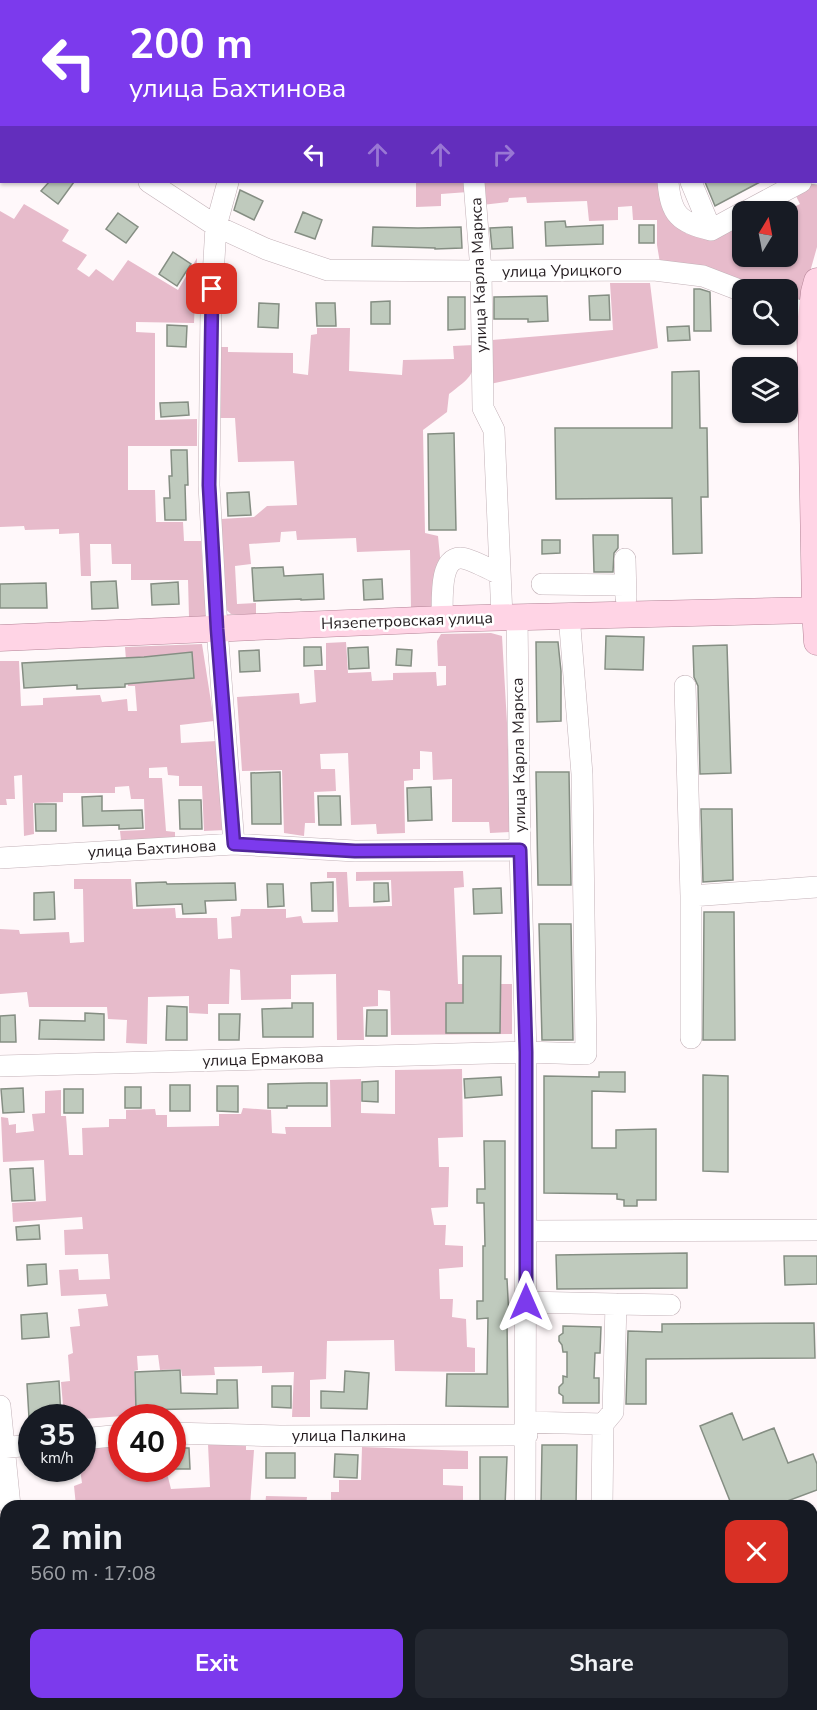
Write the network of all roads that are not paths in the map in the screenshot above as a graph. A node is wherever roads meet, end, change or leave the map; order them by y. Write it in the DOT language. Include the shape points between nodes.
graph roads {
  1 [pos="151,183"];
  2 [pos="228,183"];
  3 [pos="474,183"];
  4 [pos="668,183"];
  5 [pos="690,183"];
  6 [pos="799,183"];
  7 [pos="765,201"];
  8 [pos="732,219"];
  9 [pos="216,226"];
  10 [pos="711,230"];
  11 [pos="481,271"];
  12 [pos="817,281"];
  13 [pos="732,287"];
  14 [pos="799,311"];
  15 [pos="625,559"];
  16 [pos="500,573"];
  17 [pos="542,584"];
  18 [pos="626,585"];
  19 [pos="816,611"];
  20 [pos="626,614"];
  21 [pos="569,615"];
  22 [pos="510,617"];
  23 [pos="442,619"];
  24 [pos="217,629"];
  25 [pos="0,638"];
  26 [pos="817,642"];
  27 [pos="685,686"];
  28 [pos="234,844"];
  29 [pos="520,850"];
  30 [pos="0,858"];
  31 [pos="817,887"];
  32 [pos="691,896"];
  33 [pos="691,1038"];
  34 [pos="526,1052"];
  35 [pos="0,1066"];
  36 [pos="817,1230"];
  37 [pos="526,1231"];
  38 [pos="526,1302"];
  39 [pos="616,1304"];
  40 [pos="670,1305"];
  41 [pos="0,1406"];
  42 [pos="603,1424"];
  43 [pos="526,1429"];
  44 [pos="186,1433"];
  45 [pos="18,1446"];
  46 [pos="2,1448"];
  47 [pos="9,1500"];
  48 [pos="525,1500"];
  49 [pos="602,1500"];
  1 -- 9 [label="street, улица Урицкого"];
  2 -- 9 [label="street"];
  3 -- 11 [label="street, улица Карла Маркса"];
  4 -- 10 [label="street" via="676,213 690,225"];
  5 -- 10 [label="street"];
  6 -- 7 [label="street"];
  8 -- 10 [label="street"];
  9 -- 11 [label="street, улица Урицкого" via="266,249 328,270"];
  9 -- 24 [label="street" via="209,485"];
  11 -- 13 [label="street, улица Урицкого" via="654,270 703,276"];
  11 -- 16 [label="street, улица Карла Маркса" via="483,408 494,430"];
  12 -- 14 [label="main road"];
  14 -- 19 [label="main road"];
  15 -- 18 [label="street"];
  16 -- 22 [label="street, улица Карла Маркса"];
  16 -- 23 [label="street" via="462,558 453,559 444,573"];
  17 -- 18 [label="street"];
  18 -- 20 [label="street"];
  19 -- 20 [label="main road, Нязепетровская улица"];
  19 -- 26 [label="main road"];
  20 -- 21 [label="main road, Нязепетровская улица"];
  21 -- 22 [label="main road, Нязепетровская улица"];
  21 -- 34 [label="street, улица Ермакова" via="582,774 586,1054"];
  22 -- 23 [label="main road, Нязепетровская улица"];
  22 -- 29 [label="street, улица Карла Маркса"];
  23 -- 24 [label="main road, Нязепетровская улица"];
  24 -- 25 [label="main road, Нязепетровская улица"];
  24 -- 28 [label="street"];
  27 -- 32 [label="street"];
  28 -- 29 [label="street, улица Бахтинова" via="355,851"];
  28 -- 30 [label="street, улица Бахтинова"];
  29 -- 34 [label="street, улица Карла Маркса"];
  31 -- 32 [label="street"];
  32 -- 33 [label="street"];
  34 -- 35 [label="street, улица Ермакова"];
  34 -- 37 [label="street, улица Карла Маркса"];
  36 -- 37 [label="street"];
  37 -- 38 [label="street, улица Карла Маркса"];
  38 -- 39 [label="street"];
  38 -- 43 [label="street, улица Карла Маркса"];
  39 -- 40 [label="street"];
  39 -- 42 [label="street" via="614,1412"];
  41 -- 46 [label="street"];
  42 -- 43 [label="street, улица Палкина"];
  42 -- 49 [label="street"];
  43 -- 44 [label="street, улица Палкина" via="280,1436"];
  43 -- 48 [label="street, улица Карла Маркса"];
  45 -- 46 [label="street"];
  46 -- 47 [label="street"];
}
